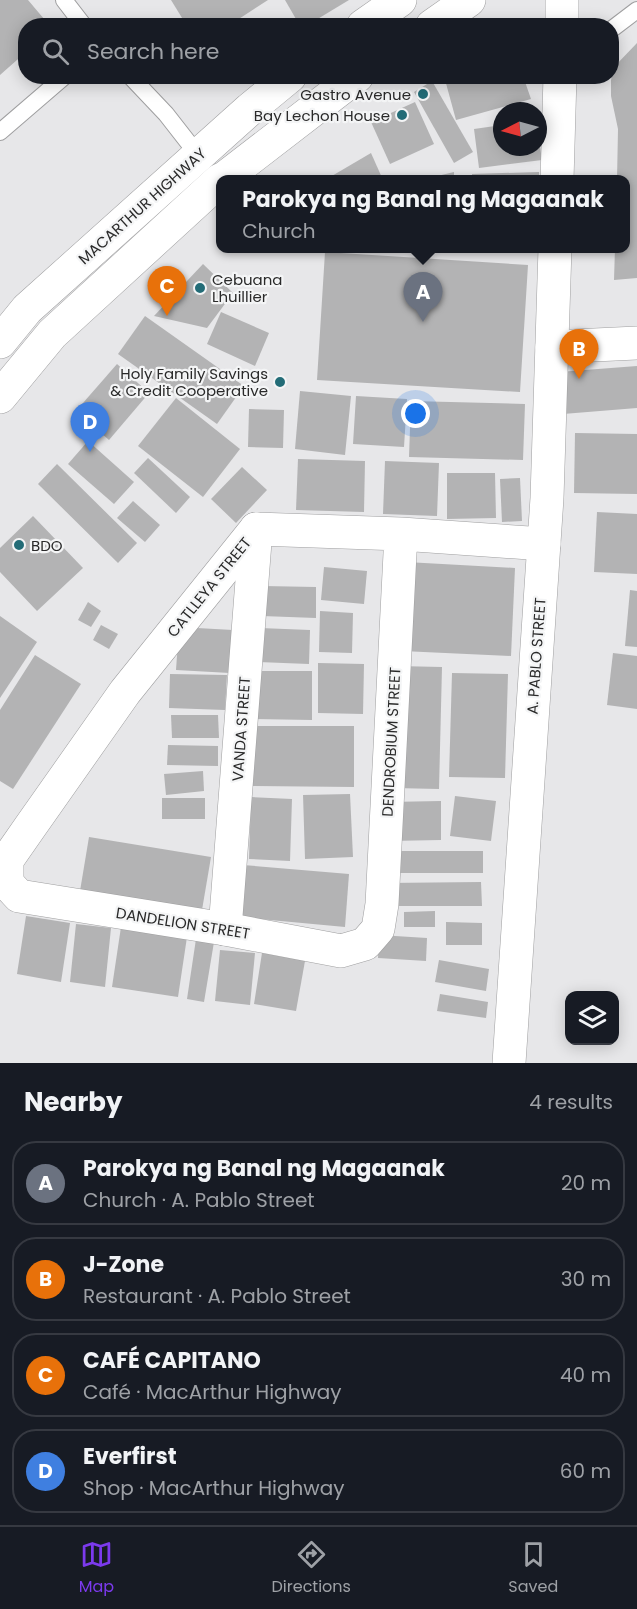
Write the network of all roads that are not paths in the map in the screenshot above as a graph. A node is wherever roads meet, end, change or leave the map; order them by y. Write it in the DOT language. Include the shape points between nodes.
graph roads {
  1 [pos="64,0"];
  2 [pos="400,0"];
  3 [pos="469,0"];
  4 [pos="562,0"];
  5 [pos="637,10"];
  6 [pos="78,18"];
  7 [pos="374,18"];
  8 [pos="443,18"];
  9 [pos="562,18"];
  10 [pos="619,24"];
  11 [pos="56,84"];
  12 [pos="138,84"];
  13 [pos="281,84"];
  14 [pos="347,84"];
  15 [pos="560,84"];
  16 [pos="0,132"];
  17 [pos="198,155"];
  18 [pos="228,175"];
  19 [pos="557,175"];
  20 [pos="216,185"];
  21 [pos="555,253"];
  22 [pos="0,342"];
  23 [pos="637,343"];
  24 [pos="552,347"];
  25 [pos="0,397"];
  26 [pos="256,529"];
  27 [pos="401,534"];
  28 [pos="544,544"];
  29 [pos="7,883"];
  30 [pos="225,929"];
  31 [pos="364,944"];
  32 [pos="509,1063"];
  1 -- 6 [label="lane"];
  2 -- 7 [label="main road"];
  3 -- 8 [label="main road"];
  4 -- 9 [label="main road"];
  5 -- 10 [label="lane"];
  11 -- 16 [label="lane"];
  12 -- 17 [label="lane"];
  13 -- 17 [label="main road, MACARTHUR HIGHWAY"];
  14 -- 18 [label="main road"];
  15 -- 19 [label="main road"];
  17 -- 22 [label="main road, MACARTHUR HIGHWAY" via="27,309"];
  20 -- 25 [label="main road" via="52,334"];
  21 -- 24 [label="main road, A. PABLO STREET"];
  23 -- 24 [label="main road"];
  24 -- 28 [label="main road, A. PABLO STREET"];
  26 -- 27 [label="main road, CATLLEYA STREET"];
  26 -- 29 [label="main road, CATLLEYA STREET" via="125,692 30,826 7,861"];
  26 -- 30 [label="main road, VANDA STREET"];
  27 -- 28 [label="main road, CATLLEYA STREET"];
  27 -- 31 [label="main road, DENDROBIUM STREET" via="382,904 378,929"];
  28 -- 32 [label="main road, A. PABLO STREET"];
  29 -- 30 [label="main road, DANDELION STREET" via="19,897"];
  30 -- 31 [label="main road, DANDELION STREET" via="341,951"];
}
